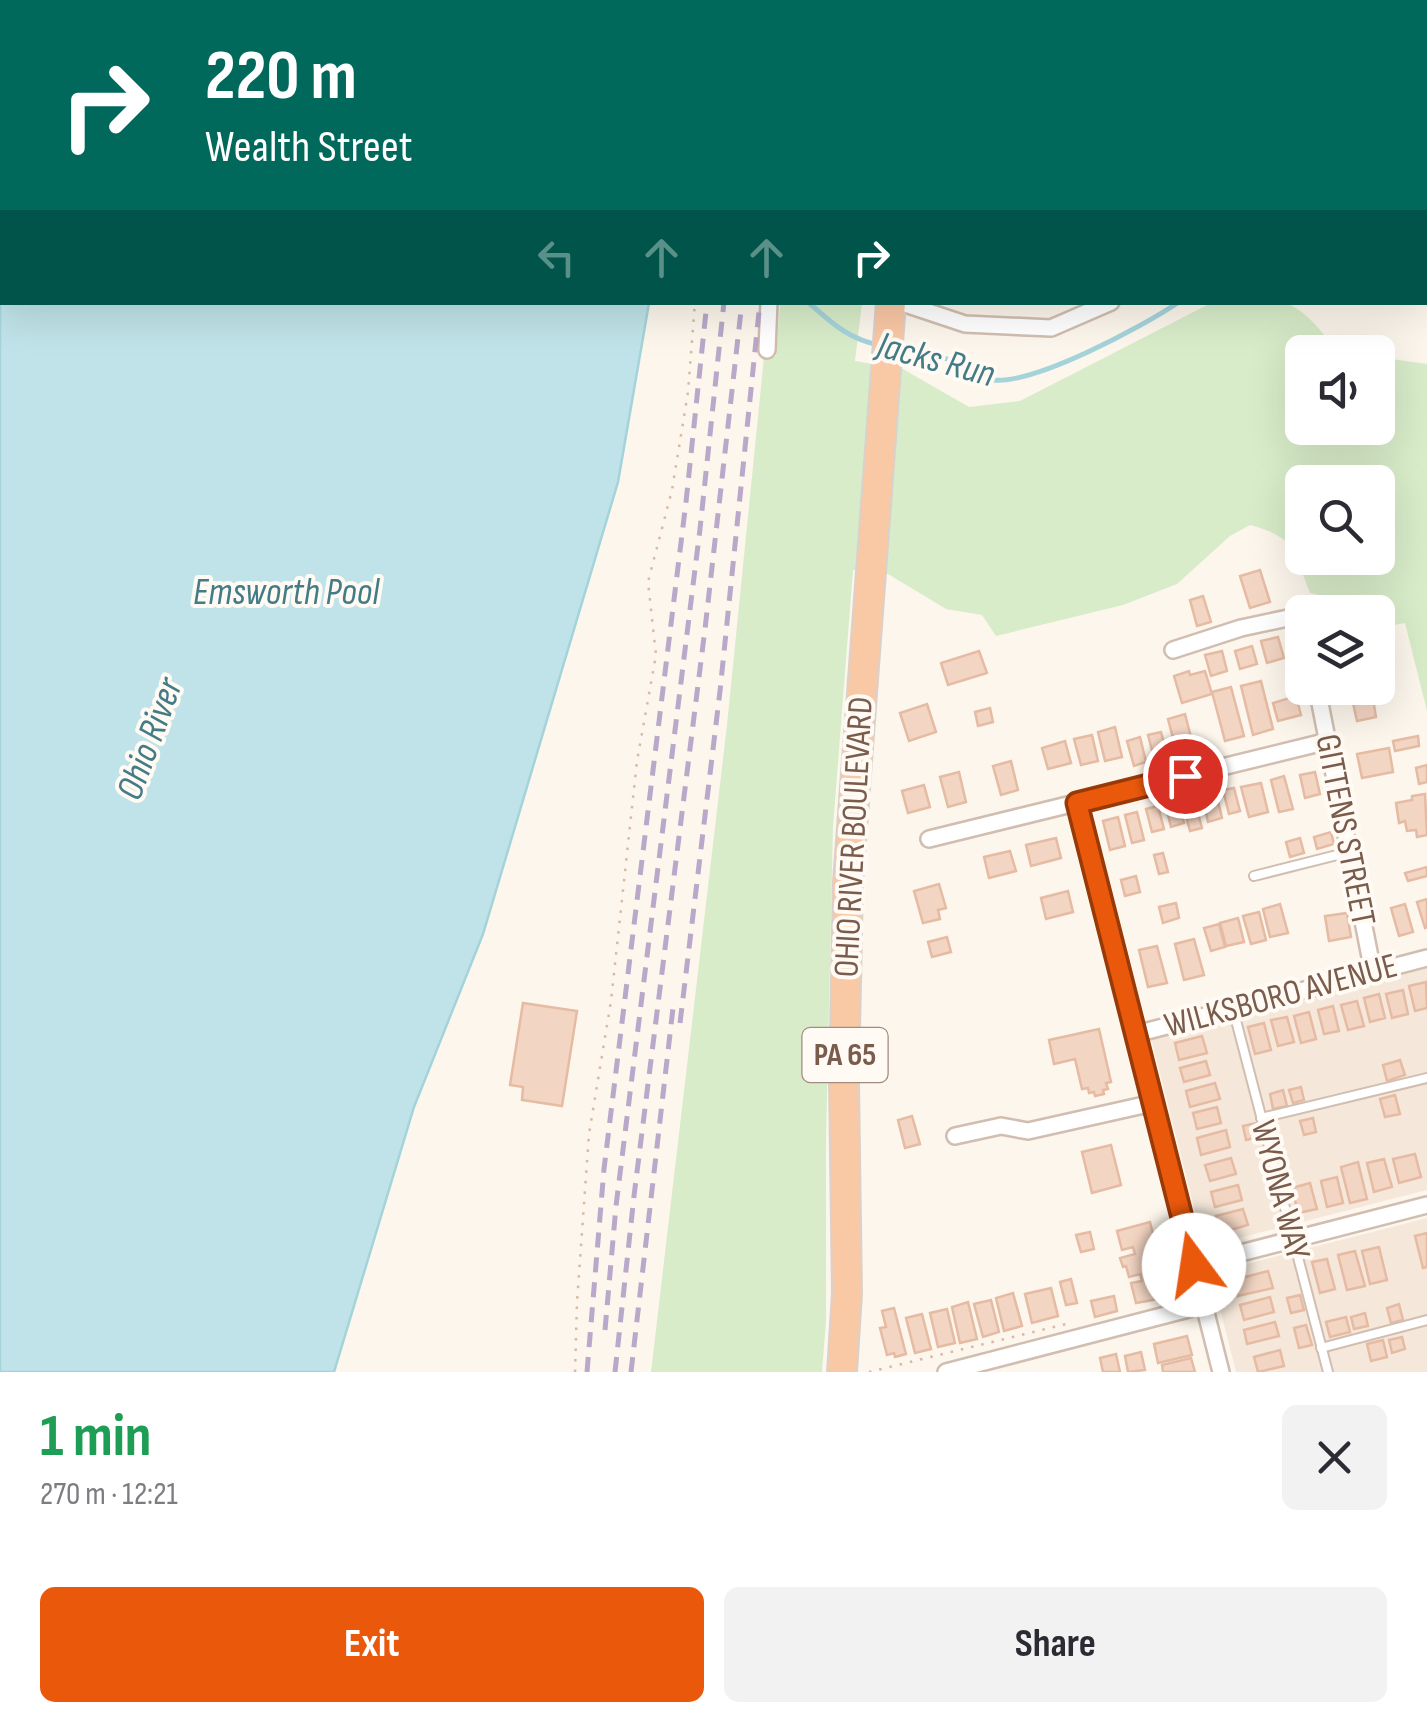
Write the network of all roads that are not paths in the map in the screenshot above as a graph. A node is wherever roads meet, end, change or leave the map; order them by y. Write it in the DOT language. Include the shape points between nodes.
graph roads {
  1 [pos="769,305"];
  2 [pos="890,305"];
  3 [pos="908,305"];
  4 [pos="1104,305"];
  5 [pos="766,350"];
  6 [pos="1285,619"];
  7 [pos="1173,650"];
  8 [pos="1321,705"];
  9 [pos="1328,741"];
  10 [pos="1077,803"];
  11 [pos="929,839"];
  12 [pos="1350,852"];
  13 [pos="1254,876"];
  14 [pos="1427,958"];
  15 [pos="1373,972"];
  16 [pos="1233,1009"];
  17 [pos="1136,1034"];
  18 [pos="1427,1078"];
  19 [pos="1153,1104"];
  20 [pos="1261,1118"];
  21 [pos="956,1136"];
  22 [pos="1427,1205"];
  23 [pos="1293,1240"];
  24 [pos="1194,1265"];
  25 [pos="1204,1305"];
  26 [pos="1427,1320"];
  27 [pos="1321,1348"];
  28 [pos="842,1372"];
  29 [pos="946,1372"];
  30 [pos="1221,1372"];
  31 [pos="1328,1372"];
  1 -- 5 [label="street"];
  2 -- 28 [label="highway, OHIO RIVER BOULEVARD / PA 65" via="848,882"];
  3 -- 4 [label="street" via="965,324 1050,328"];
  6 -- 7 [label="street"];
  8 -- 9 [label="street, GITTENS STREET"];
  9 -- 10 [label="street"];
  9 -- 12 [label="street, GITTENS STREET"];
  10 -- 11 [label="street"];
  10 -- 17 [label="street"];
  12 -- 13 [label="lane"];
  12 -- 15 [label="street, GITTENS STREET"];
  14 -- 15 [label="street, WILKSBORO AVENUE"];
  15 -- 16 [label="street, WILKSBORO AVENUE"];
  16 -- 17 [label="street, WILKSBORO AVENUE"];
  16 -- 20 [label="lane, WYONA WAY"];
  17 -- 19 [label="street"];
  18 -- 20 [label="lane"];
  19 -- 21 [label="street" via="1028,1131 1001,1126"];
  19 -- 24 [label="street"];
  20 -- 23 [label="lane, WYONA WAY"];
  22 -- 23 [label="street"];
  23 -- 24 [label="street"];
  23 -- 27 [label="lane, WYONA WAY"];
  24 -- 25 [label="street"];
  25 -- 29 [label="street"];
  25 -- 30 [label="street"];
  26 -- 27 [label="lane"];
  27 -- 31 [label="lane, WYONA WAY"];
}
